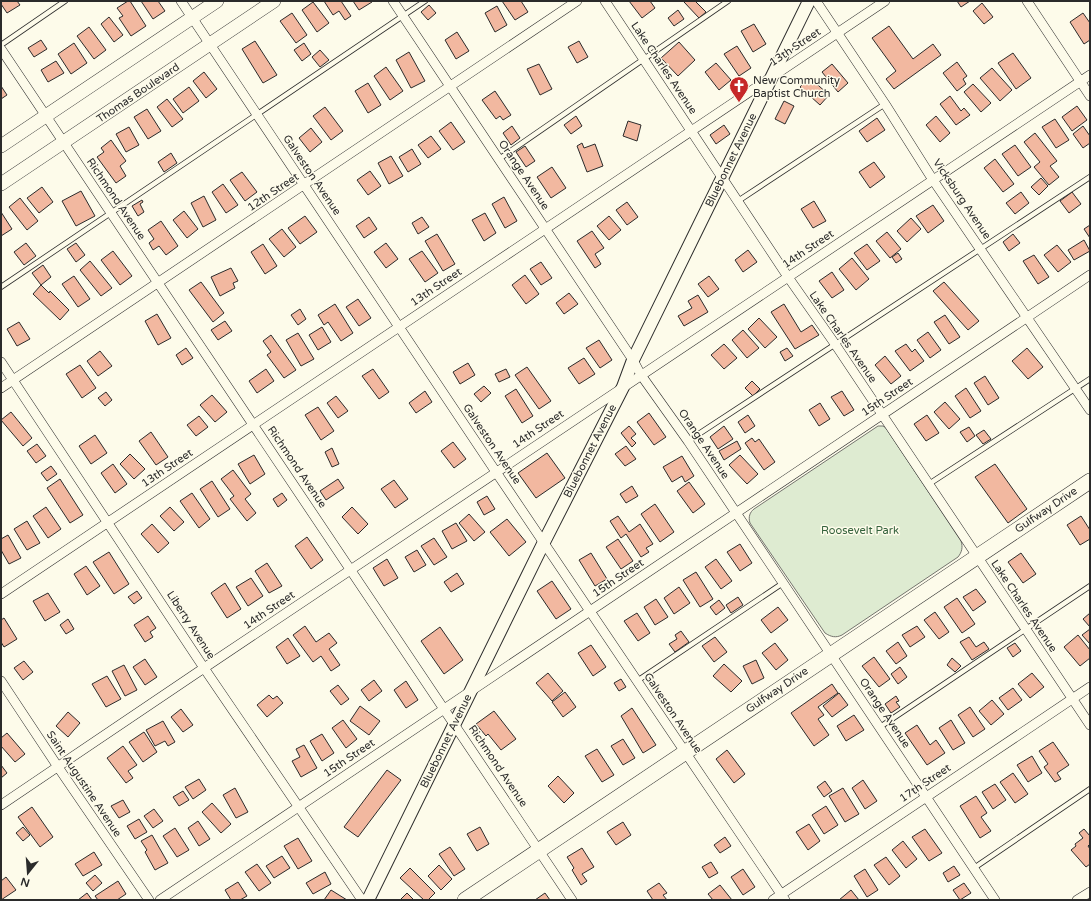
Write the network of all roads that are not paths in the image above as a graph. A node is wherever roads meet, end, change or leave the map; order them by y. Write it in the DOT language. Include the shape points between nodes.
graph roads {
  1 [pos="65,1"];
  2 [pos="181,1"];
  3 [pos="217,1"];
  4 [pos="274,1"];
  5 [pos="393,1"];
  6 [pos="425,1"];
  7 [pos="577,1"];
  8 [pos="605,1"];
  9 [pos="728,1"];
  10 [pos="809,1"];
  11 [pos="816,1"];
  12 [pos="885,1"];
  13 [pos="1027,1"];
  14 [pos="403,15"];
  15 [pos="192,18"];
  16 [pos="837,33"];
  17 [pos="210,44"];
  18 [pos="1,45"];
  19 [pos="1,48"];
  20 [pos="644,60"];
  21 [pos="1090,75"];
  22 [pos="772,77"];
  23 [pos="1080,82"];
  24 [pos="451,87"];
  25 [pos="1090,96"];
  26 [pos="885,104"];
  27 [pos="257,114"];
  28 [pos="46,116"];
  29 [pos="691,131"];
  30 [pos="64,142"];
  31 [pos="1,146"];
  32 [pos="499,159"];
  33 [pos="1090,177"];
  34 [pos="722,178"];
  35 [pos="933,180"];
  36 [pos="1,184"];
  37 [pos="304,185"];
  38 [pos="738,202"];
  39 [pos="110,212"];
  40 [pos="545,228"];
  41 [pos="981,248"];
  42 [pos="1090,275"];
  43 [pos="788,277"];
  44 [pos="158,283"];
  45 [pos="1,287"];
  46 [pos="1027,317"];
  47 [pos="399,327"];
  48 [pos="835,344"];
  49 [pos="633,360"];
  50 [pos="1,362"];
  51 [pos="641,375"];
  52 [pos="13,380"];
  53 [pos="1090,380"];
  54 [pos="623,387"];
  55 [pos="1,388"];
  56 [pos="1076,389"];
  57 [pos="1090,410"];
  58 [pos="882,415"];
  59 [pos="254,424"];
  60 [pos="688,441"];
  61 [pos="496,472"];
  62 [pos="1090,480"];
  63 [pos="929,484"];
  64 [pos="736,513"];
  65 [pos="108,522"];
  66 [pos="544,542"];
  67 [pos="976,557"];
  68 [pos="351,570"];
  69 [pos="783,583"];
  70 [pos="1090,586"];
  71 [pos="1,594"];
  72 [pos="590,611"];
  73 [pos="1026,629"];
  74 [pos="831,654"];
  75 [pos="204,668"];
  76 [pos="1,681"];
  77 [pos="637,681"];
  78 [pos="1090,687"];
  79 [pos="470,691"];
  80 [pos="1072,699"];
  81 [pos="445,708"];
  82 [pos="455,723"];
  83 [pos="1090,726"];
  84 [pos="880,727"];
  85 [pos="685,752"];
  86 [pos="58,767"];
  87 [pos="1090,789"];
  88 [pos="927,796"];
  89 [pos="1,805"];
  90 [pos="299,806"];
  91 [pos="539,850"];
  92 [pos="974,868"];
  93 [pos="1090,892"];
  94 [pos="783,897"];
  95 [pos="149,900"];
  96 [pos="160,900"];
  97 [pos="362,900"];
  98 [pos="368,900"];
  99 [pos="465,900"];
  100 [pos="572,900"];
  101 [pos="773,900"];
  102 [pos="995,900"];
  103 [pos="1077,900"];
  1 -- 18 [label="lane"];
  2 -- 15 [label="street, Galveston Avenue"];
  3 -- 15 [label="main road"];
  4 -- 17 [label="main road, Thomas Boulevard"];
  5 -- 14 [label="street, Orange Avenue"];
  6 -- 14 [label="lane"];
  7 -- 24 [label="street, 12th Street"];
  8 -- 20 [label="street, Lake Charles Avenue"];
  9 -- 20 [label="lane"];
  10 -- 22 [label="street, Bluebonnet Avenue"];
  11 -- 16 [label="street, Vicksburg Avenue"];
  12 -- 16 [label="street, 13th Street"];
  13 -- 23 [label="street"];
  14 -- 24 [label="street, Orange Avenue"];
  14 -- 27 [label="lane"];
  15 -- 17 [label="street, Galveston Avenue"];
  15 -- 28 [label="main road"];
  16 -- 22 [label="street, 13th Street"];
  16 -- 26 [label="street, Vicksburg Avenue"];
  17 -- 27 [label="street, Galveston Avenue"];
  17 -- 30 [label="main road, Thomas Boulevard"];
  19 -- 28 [label="street, Richmond Avenue"];
  20 -- 29 [label="street, Lake Charles Avenue"];
  20 -- 32 [label="lane"];
  21 -- 23 [label="street, 14th Street"];
  22 -- 29 [label="street, 13th Street"];
  22 -- 34 [label="street, Bluebonnet Avenue"];
  23 -- 25 [label="street"];
  23 -- 35 [label="street, 14th Street"];
  24 -- 32 [label="street, Orange Avenue"];
  24 -- 37 [label="street, 12th Street"];
  26 -- 35 [label="street, Vicksburg Avenue"];
  26 -- 38 [label="lane"];
  27 -- 37 [label="street, Galveston Avenue"];
  27 -- 39 [label="lane"];
  28 -- 30 [label="street, Richmond Avenue"];
  28 -- 31 [label="main road"];
  29 -- 34 [label="street, Lake Charles Avenue"];
  29 -- 40 [label="street, 13th Street"];
  30 -- 36 [label="main road, Thomas Boulevard"];
  30 -- 39 [label="street, Richmond Avenue"];
  32 -- 40 [label="street, Orange Avenue"];
  33 -- 41 [label="lane"];
  34 -- 38 [label="street, Lake Charles Avenue"];
  34 -- 49 [label="street, Bluebonnet Avenue"];
  35 -- 41 [label="street, Vicksburg Avenue"];
  35 -- 43 [label="street, 14th Street"];
  37 -- 44 [label="street, 12th Street"];
  37 -- 47 [label="street, Galveston Avenue"];
  38 -- 43 [label="street, Lake Charles Avenue"];
  39 -- 44 [label="street, Richmond Avenue"];
  39 -- 45 [label="lane"];
  40 -- 47 [label="street, 13th Street"];
  40 -- 49 [label="street, Orange Avenue"];
  41 -- 46 [label="street, Vicksburg Avenue"];
  41 -- 48 [label="lane"];
  42 -- 46 [label="street, 15th Street"];
  43 -- 48 [label="street, Lake Charles Avenue"];
  43 -- 51 [label="street, 14th Street"];
  44 -- 52 [label="street, 12th Street"];
  44 -- 59 [label="street, Richmond Avenue"];
  46 -- 56 [label="street, Vicksburg Avenue"];
  46 -- 58 [label="street, 15th Street"];
  47 -- 59 [label="street, 13th Street"];
  47 -- 61 [label="street, Galveston Avenue"];
  48 -- 58 [label="street, Lake Charles Avenue"];
  48 -- 60 [label="lane"];
  49 -- 51 [label="street, Orange Avenue"];
  49 -- 54 [label="street, Bluebonnet Avenue"];
  50 -- 52 [label="street, Liberty Avenue"];
  51 -- 54 [label="street, 14th Street"];
  51 -- 60 [label="street, Orange Avenue"];
  52 -- 55 [label="street, 12th Street"];
  52 -- 65 [label="street, Liberty Avenue"];
  53 -- 56 [label="lane"];
  54 -- 61 [label="street, 14th Street"];
  54 -- 66 [label="street, Bluebonnet Avenue"];
  56 -- 57 [label="street, Vicksburg Avenue"];
  56 -- 63 [label="lane"];
  58 -- 63 [label="street, Lake Charles Avenue"];
  58 -- 64 [label="street, 15th Street"];
  59 -- 65 [label="street, 13th Street"];
  59 -- 68 [label="street, Richmond Avenue"];
  60 -- 64 [label="street, Orange Avenue"];
  61 -- 66 [label="street, Galveston Avenue"];
  61 -- 68 [label="street, 14th Street"];
  62 -- 67 [label="main road, Gulfway Drive"];
  63 -- 67 [label="street, Lake Charles Avenue"];
  64 -- 69 [label="street, Orange Avenue"];
  64 -- 72 [label="street, 15th Street"];
  65 -- 71 [label="street, 13th Street"];
  65 -- 75 [label="street, Liberty Avenue"];
  66 -- 72 [label="street, Galveston Avenue"];
  66 -- 79 [label="street, Bluebonnet Avenue"];
  67 -- 73 [label="street, Lake Charles Avenue"];
  67 -- 74 [label="main road, Gulfway Drive"];
  68 -- 75 [label="street, 14th Street"];
  68 -- 81 [label="street, Richmond Avenue"];
  69 -- 74 [label="street, Orange Avenue"];
  69 -- 77 [label="lane"];
  70 -- 73 [label="lane"];
  72 -- 77 [label="street, Galveston Avenue"];
  72 -- 79 [label="street, 15th Street"];
  73 -- 80 [label="street, Lake Charles Avenue"];
  73 -- 84 [label="lane"];
  74 -- 84 [label="street, Orange Avenue"];
  74 -- 85 [label="main road, Gulfway Drive"];
  75 -- 86 [label="street, 14th Street"];
  75 -- 90 [label="street, Liberty Avenue"];
  76 -- 86 [label="street, Saint Augustine Avenue"];
  77 -- 85 [label="street, Galveston Avenue"];
  78 -- 80 [label="street, 17th Street"];
  79 -- 81 [label="street, 15th Street"];
  79 -- 82 [label="street, Bluebonnet Avenue"];
  80 -- 83 [label="street, Lake Charles Avenue"];
  80 -- 88 [label="street, 17th Street"];
  81 -- 82 [label="street, Richmond Avenue"];
  81 -- 90 [label="street, 15th Street"];
  82 -- 91 [label="street, Richmond Avenue"];
  82 -- 98 [label="street, Bluebonnet Avenue"];
  84 -- 88 [label="street, Orange Avenue"];
  85 -- 91 [label="main road, Gulfway Drive"];
  85 -- 94 [label="street, Galveston Avenue"];
  86 -- 89 [label="street, 14th Street"];
  86 -- 95 [label="street, Saint Augustine Avenue"];
  87 -- 92 [label="lane"];
  88 -- 92 [label="street, Orange Avenue"];
  88 -- 94 [label="street, 17th Street"];
  90 -- 96 [label="street, 15th Street"];
  90 -- 97 [label="street, Liberty Avenue"];
  91 -- 99 [label="main road, Gulfway Drive"];
  91 -- 100 [label="street, Richmond Avenue"];
  92 -- 102 [label="street, Orange Avenue"];
  93 -- 103 [label="street"];
  94 -- 101 [label="street, 17th Street"];
}
